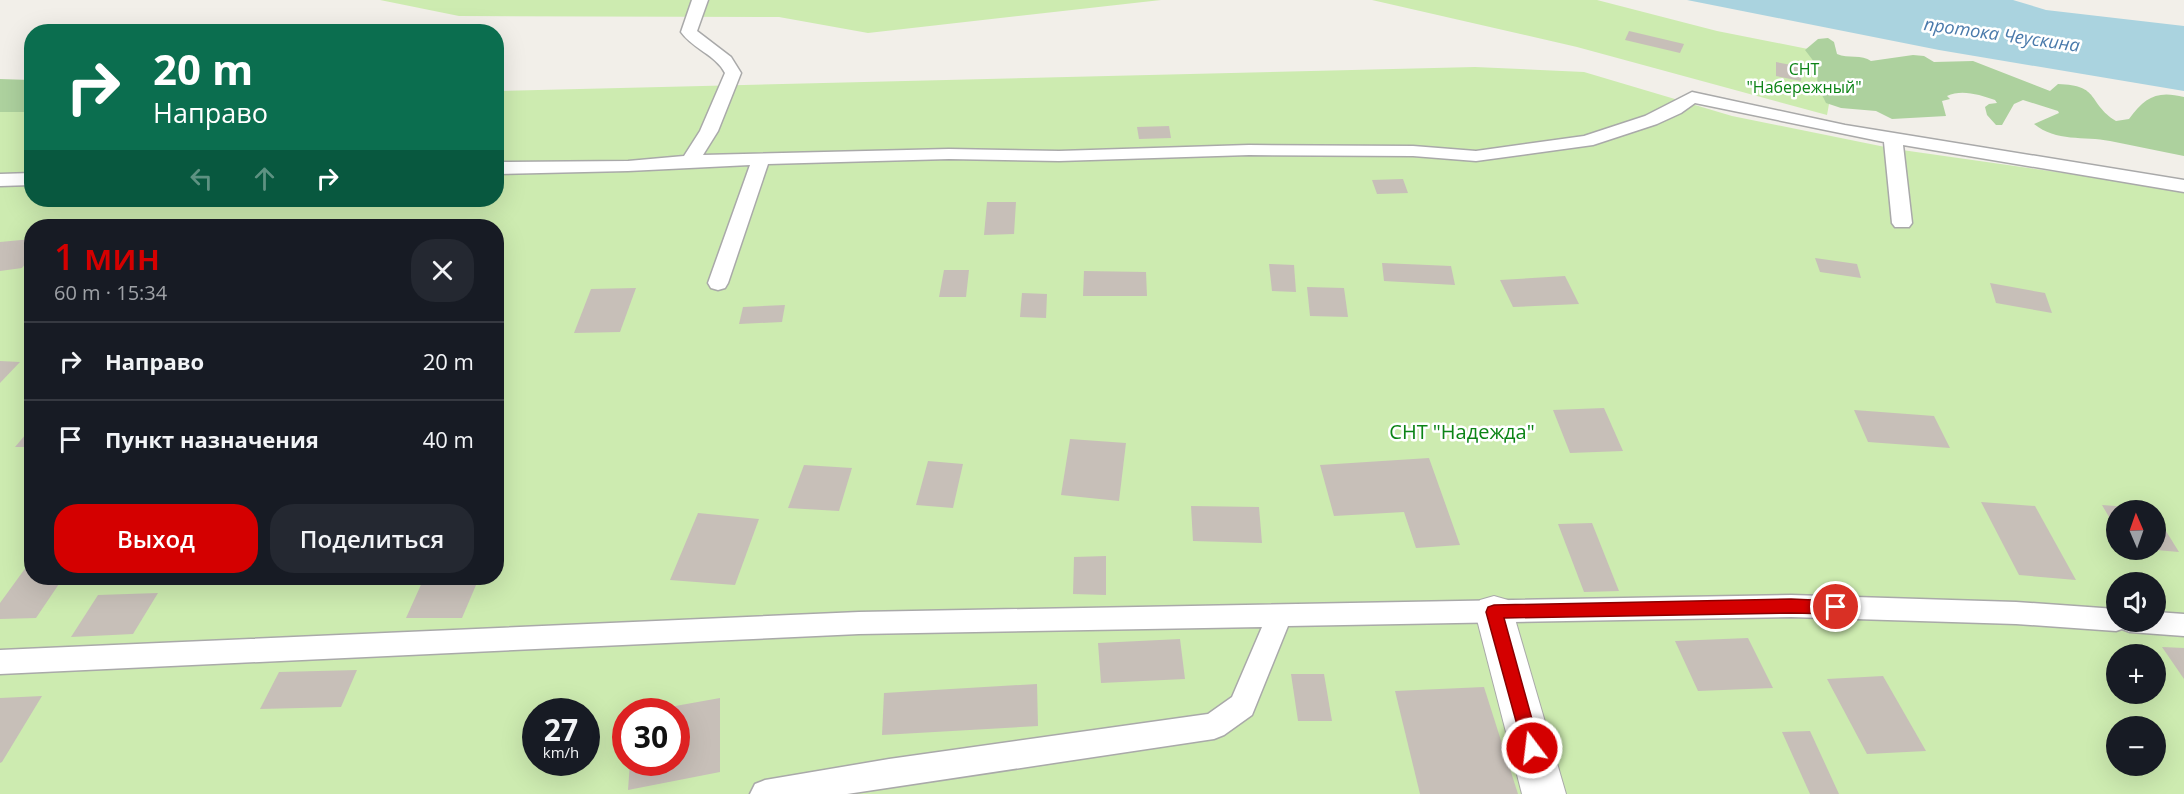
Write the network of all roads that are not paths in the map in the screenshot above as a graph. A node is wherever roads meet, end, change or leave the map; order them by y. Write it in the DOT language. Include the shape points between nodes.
graph roads {
  1 [pos="700,0"];
  2 [pos="1893,138"];
  3 [pos="761,159"];
  4 [pos="690,161"];
  5 [pos="504,168"];
  6 [pos="24,179"];
  7 [pos="0,180"];
  8 [pos="2184,186"];
  9 [pos="1902,223"];
  10 [pos="718,283"];
  11 [pos="1494,612"];
  12 [pos="1279,617"];
  13 [pos="2106,619"];
  14 [pos="2166,624"];
  15 [pos="2184,625"];
  16 [pos="0,662"];
  17 [pos="765,794"];
  18 [pos="1544,794"];
  1 -- 4 [label="lane" via="690,32 696,41 729,63 733,73 709,131"];
  2 -- 3 [label="lane" via="1692,98 1651,120 1587,141 1476,156 1413,151 1249,150"];
  2 -- 8 [label="lane"];
  2 -- 9 [label="lane"];
  3 -- 4 [label="lane"];
  3 -- 10 [label="lane"];
  4 -- 5 [label="lane"];
  6 -- 7 [label="lane"];
  11 -- 12 [label="lane"];
  11 -- 13 [label="lane" via="1791,606"];
  11 -- 18 [label="street"];
  12 -- 16 [label="lane" via="859,622"];
  12 -- 17 [label="lane" via="1242,706 1214,726"];
  14 -- 15 [label="lane"];
}
